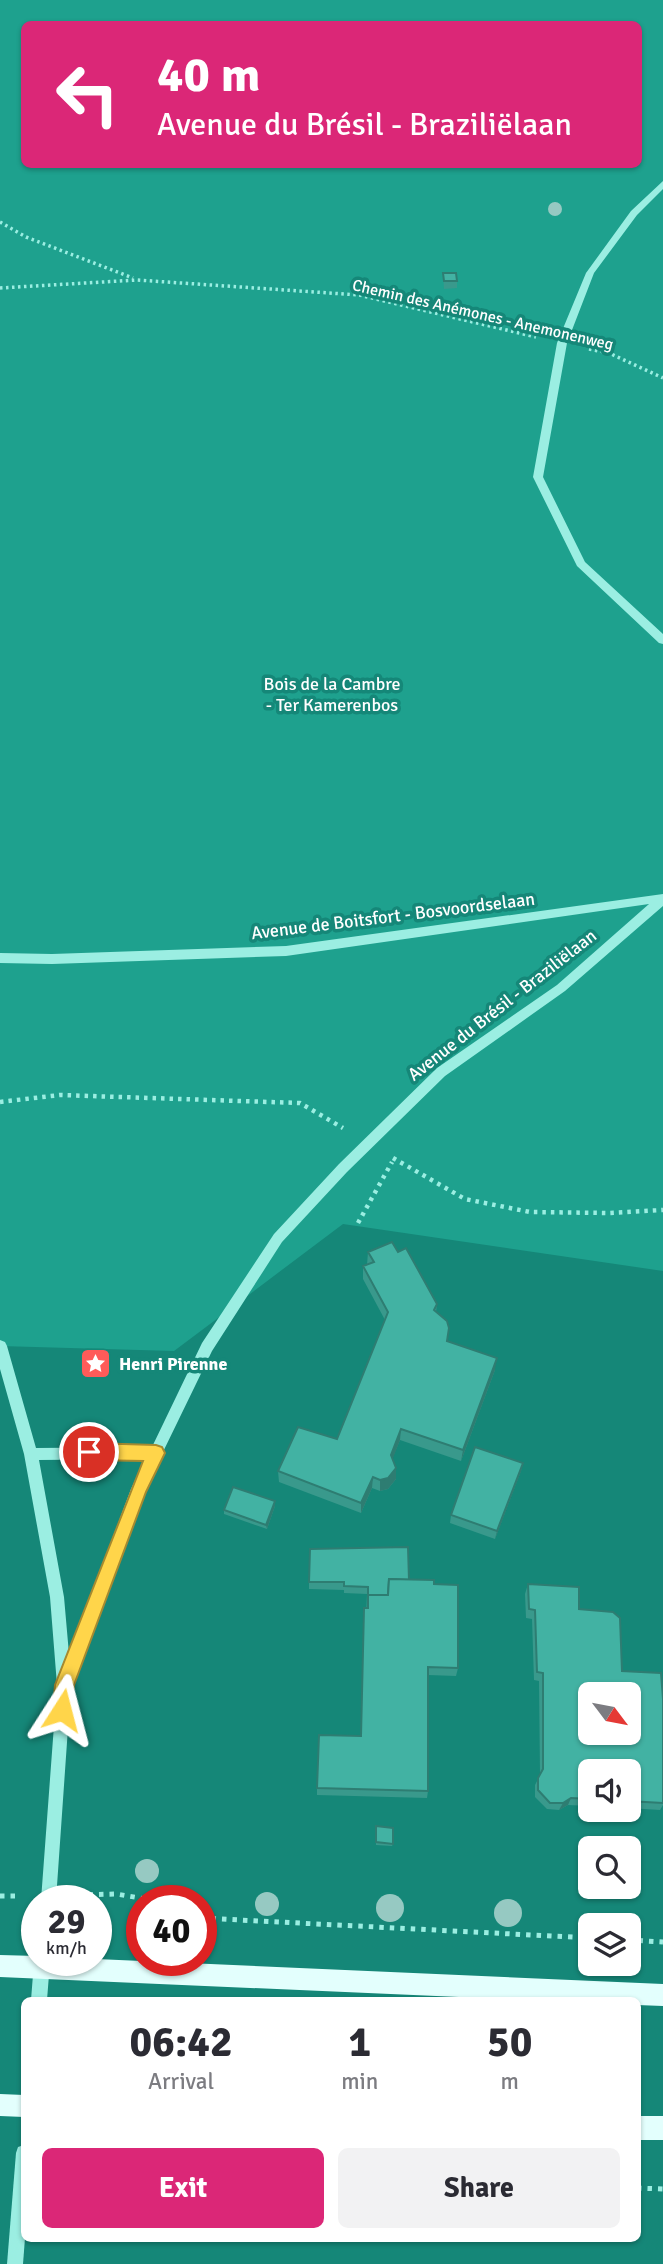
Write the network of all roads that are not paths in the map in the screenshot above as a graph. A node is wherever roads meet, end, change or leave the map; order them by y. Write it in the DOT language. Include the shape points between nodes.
graph roads {
  1 [pos="663,184"];
  2 [pos="663,640"];
  3 [pos="663,898"];
  4 [pos="0,958"];
  5 [pos="0,1346"];
  6 [pos="156,1453"];
  7 [pos="32,1454"];
  8 [pos="64,1685"];
  9 [pos="49,1885"];
  10 [pos="21,1965"];
  11 [pos="0,1966"];
  12 [pos="112,1967"];
  13 [pos="41,1976"];
  14 [pos="663,1995"];
  15 [pos="39,1997"];
  16 [pos="0,2105"];
  17 [pos="21,2106"];
  18 [pos="641,2127"];
  19 [pos="663,2129"];
  20 [pos="21,2190"];
  21 [pos="15,2264"];
  1 -- 2 [label="street" via="634,213 590,273 562,343 538,477 581,564"];
  3 -- 4 [label="street, Avenue de Boitsfort - Bosvoordselaan" via="286,951"];
  3 -- 6 [label="street, Avenue du Brésil - Braziliëlaan" via="561,988 441,1072 278,1238 207,1347"];
  5 -- 7 [label="street, Avenue du Brésil - Braziliëlaan"];
  6 -- 7 [label="street"];
  6 -- 8 [label="street, Avenue du Brésil - Braziliëlaan"];
  7 -- 8 [label="street, Avenue du Brésil - Braziliëlaan" via="57,1597"];
  8 -- 9 [label="street, Avenue du Brésil - Braziliëlaan"];
  10 -- 11 [label="main road"];
  12 -- 14 [label="main road"];
  13 -- 15 [label="street"];
  16 -- 17 [label="main road"];
  18 -- 19 [label="main road"];
  20 -- 21 [label="street"];
}
